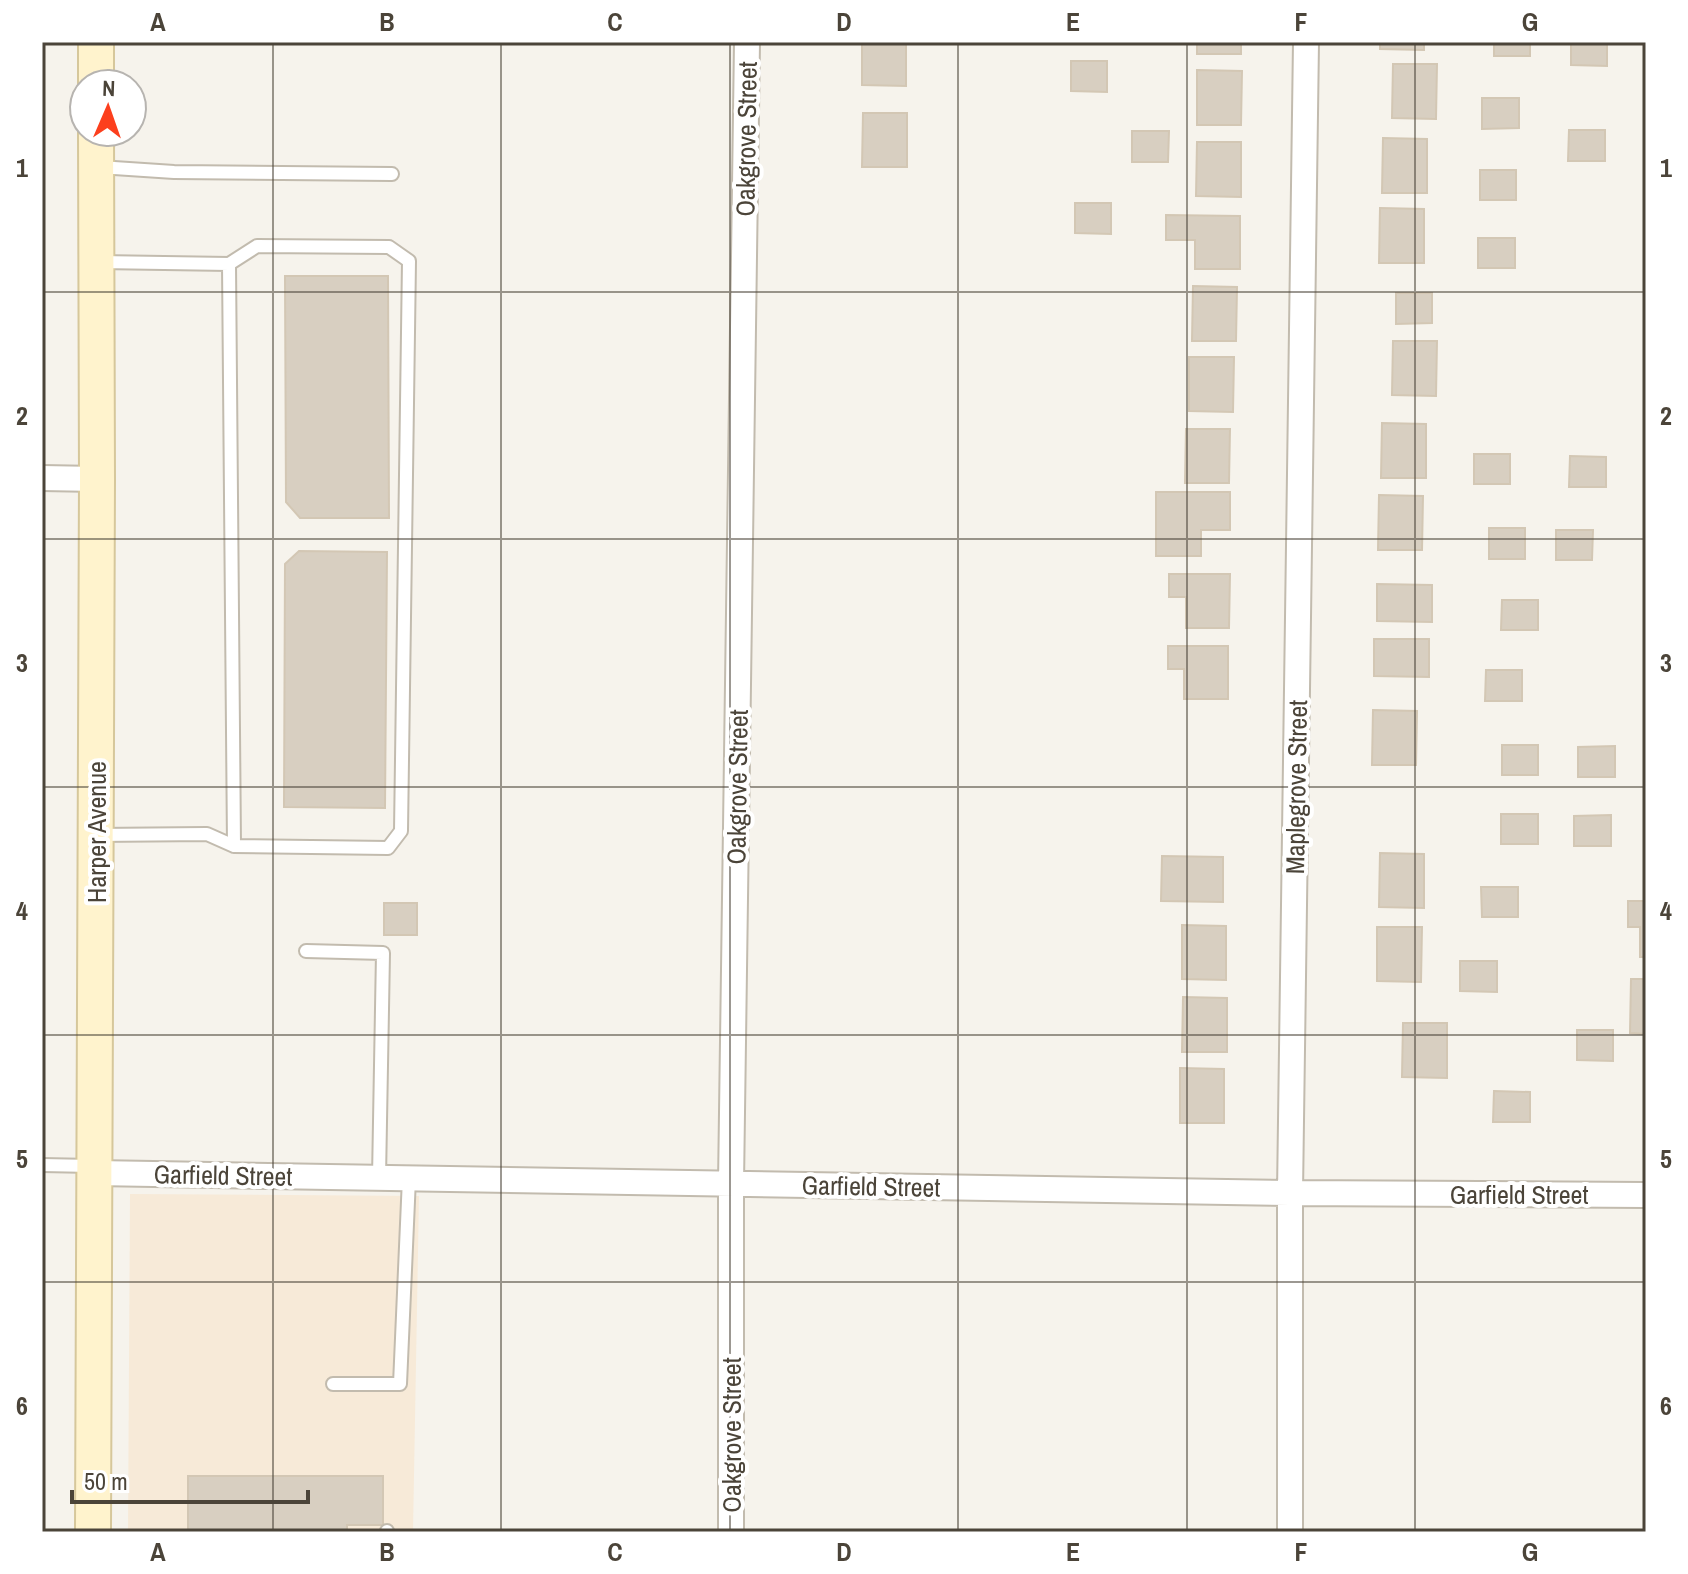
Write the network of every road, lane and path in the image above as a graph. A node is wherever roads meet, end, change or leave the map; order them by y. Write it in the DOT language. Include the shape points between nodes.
graph roads {
  1 [pos="96,42"];
  2 [pos="747,42"];
  3 [pos="1306,42"];
  4 [pos="96,68"];
  5 [pos="96,148"];
  6 [pos="96,167"];
  7 [pos="392,174"];
  8 [pos="95,261"];
  9 [pos="229,264"];
  10 [pos="42,478"];
  11 [pos="97,479"];
  12 [pos="95,835"];
  13 [pos="234,846"];
  14 [pos="306,951"];
  15 [pos="42,1165"];
  16 [pos="95,1169"];
  17 [pos="379,1178"];
  18 [pos="409,1178"];
  19 [pos="731,1184"];
  20 [pos="1290,1193"];
  21 [pos="1646,1195"];
  22 [pos="333,1384"];
  23 [pos="93,1532"];
  24 [pos="731,1532"];
  25 [pos="1290,1532"];
  1 -- 4 [label="main road"];
  2 -- 19 [label="street, Oakgrove Street"];
  3 -- 20 [label="street, Maplegrove Street"];
  5 -- 6 [label="main road, Harper Avenue"];
  6 -- 7 [label="lane"];
  6 -- 8 [label="main road, Harper Avenue"];
  8 -- 9 [label="lane"];
  8 -- 11 [label="main road, Harper Avenue"];
  9 -- 13 [label="lane"];
  9 -- 13 [label="lane" via="257,246 389,247 409,261 401,831 388,848"];
  10 -- 11 [label="street"];
  11 -- 12 [label="main road, Harper Avenue"];
  12 -- 13 [label="lane" via="207,834"];
  12 -- 16 [label="main road, Harper Avenue"];
  14 -- 17 [label="lane" via="383,953"];
  15 -- 16 [label="lane"];
  16 -- 17 [label="street, Garfield Street"];
  16 -- 23 [label="main road, Harper Avenue"];
  17 -- 18 [label="street, Garfield Street"];
  18 -- 19 [label="street, Garfield Street"];
  18 -- 22 [label="lane" via="400,1384"];
  19 -- 20 [label="street, Garfield Street"];
  19 -- 24 [label="street, Oakgrove Street"];
  20 -- 21 [label="street, Garfield Street"];
  20 -- 25 [label="street, Maplegrove Street"];
}
